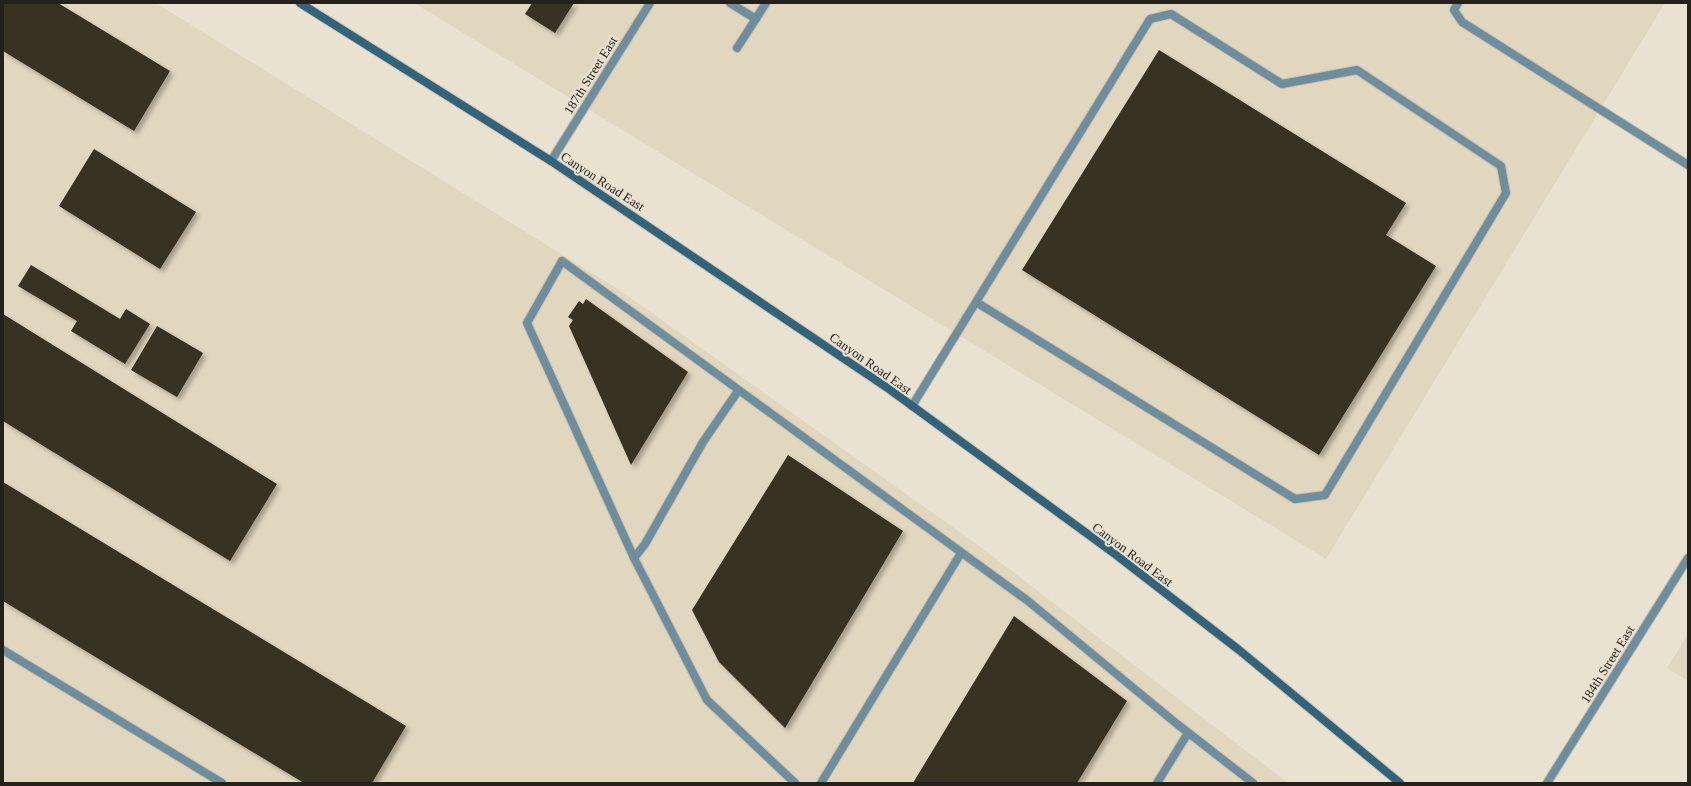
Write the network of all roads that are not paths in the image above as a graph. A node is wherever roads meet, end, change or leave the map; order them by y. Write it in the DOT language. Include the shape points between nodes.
graph roads {
  1 [pos="300,3"];
  2 [pos="650,3"];
  3 [pos="730,3"];
  4 [pos="766,3"];
  5 [pos="1458,3"];
  6 [pos="756,19"];
  7 [pos="737,48"];
  8 [pos="551,161"];
  9 [pos="1688,165"];
  10 [pos="976,302"];
  11 [pos="738,391"];
  12 [pos="912,406"];
  13 [pos="961,553"];
  14 [pos="634,558"];
  15 [pos="1688,558"];
  16 [pos="3,650"];
  17 [pos="1188,733"];
  18 [pos="222,783"];
  19 [pos="795,783"];
  20 [pos="822,783"];
  21 [pos="1157,783"];
  22 [pos="1253,783"];
  23 [pos="1400,783"];
  24 [pos="1547,783"];
  1 -- 8 [label="main road, Canyon Road East"];
  2 -- 8 [label="street, 187th Street East"];
  3 -- 6 [label="street"];
  4 -- 6 [label="street"];
  5 -- 9 [label="street" via="1454,10 1462,22"];
  6 -- 7 [label="street"];
  8 -- 12 [label="main road, Canyon Road East"];
  10 -- 10 [label="street" via="1150,19 1171,14 1282,84 1358,70 1501,166 1506,193 1325,495 1295,499"];
  10 -- 12 [label="street"];
  11 -- 13 [label="street"];
  11 -- 14 [label="street" via="703,442 645,544"];
  11 -- 14 [label="street" via="562,261 527,323"];
  12 -- 23 [label="main road, Canyon Road East" via="1115,554 1239,650"];
  13 -- 17 [label="street" via="1028,601"];
  13 -- 20 [label="street"];
  14 -- 19 [label="street" via="707,700"];
  15 -- 24 [label="street, 184th Street East"];
  16 -- 18 [label="street"];
  17 -- 21 [label="street"];
  17 -- 22 [label="street"];
}
